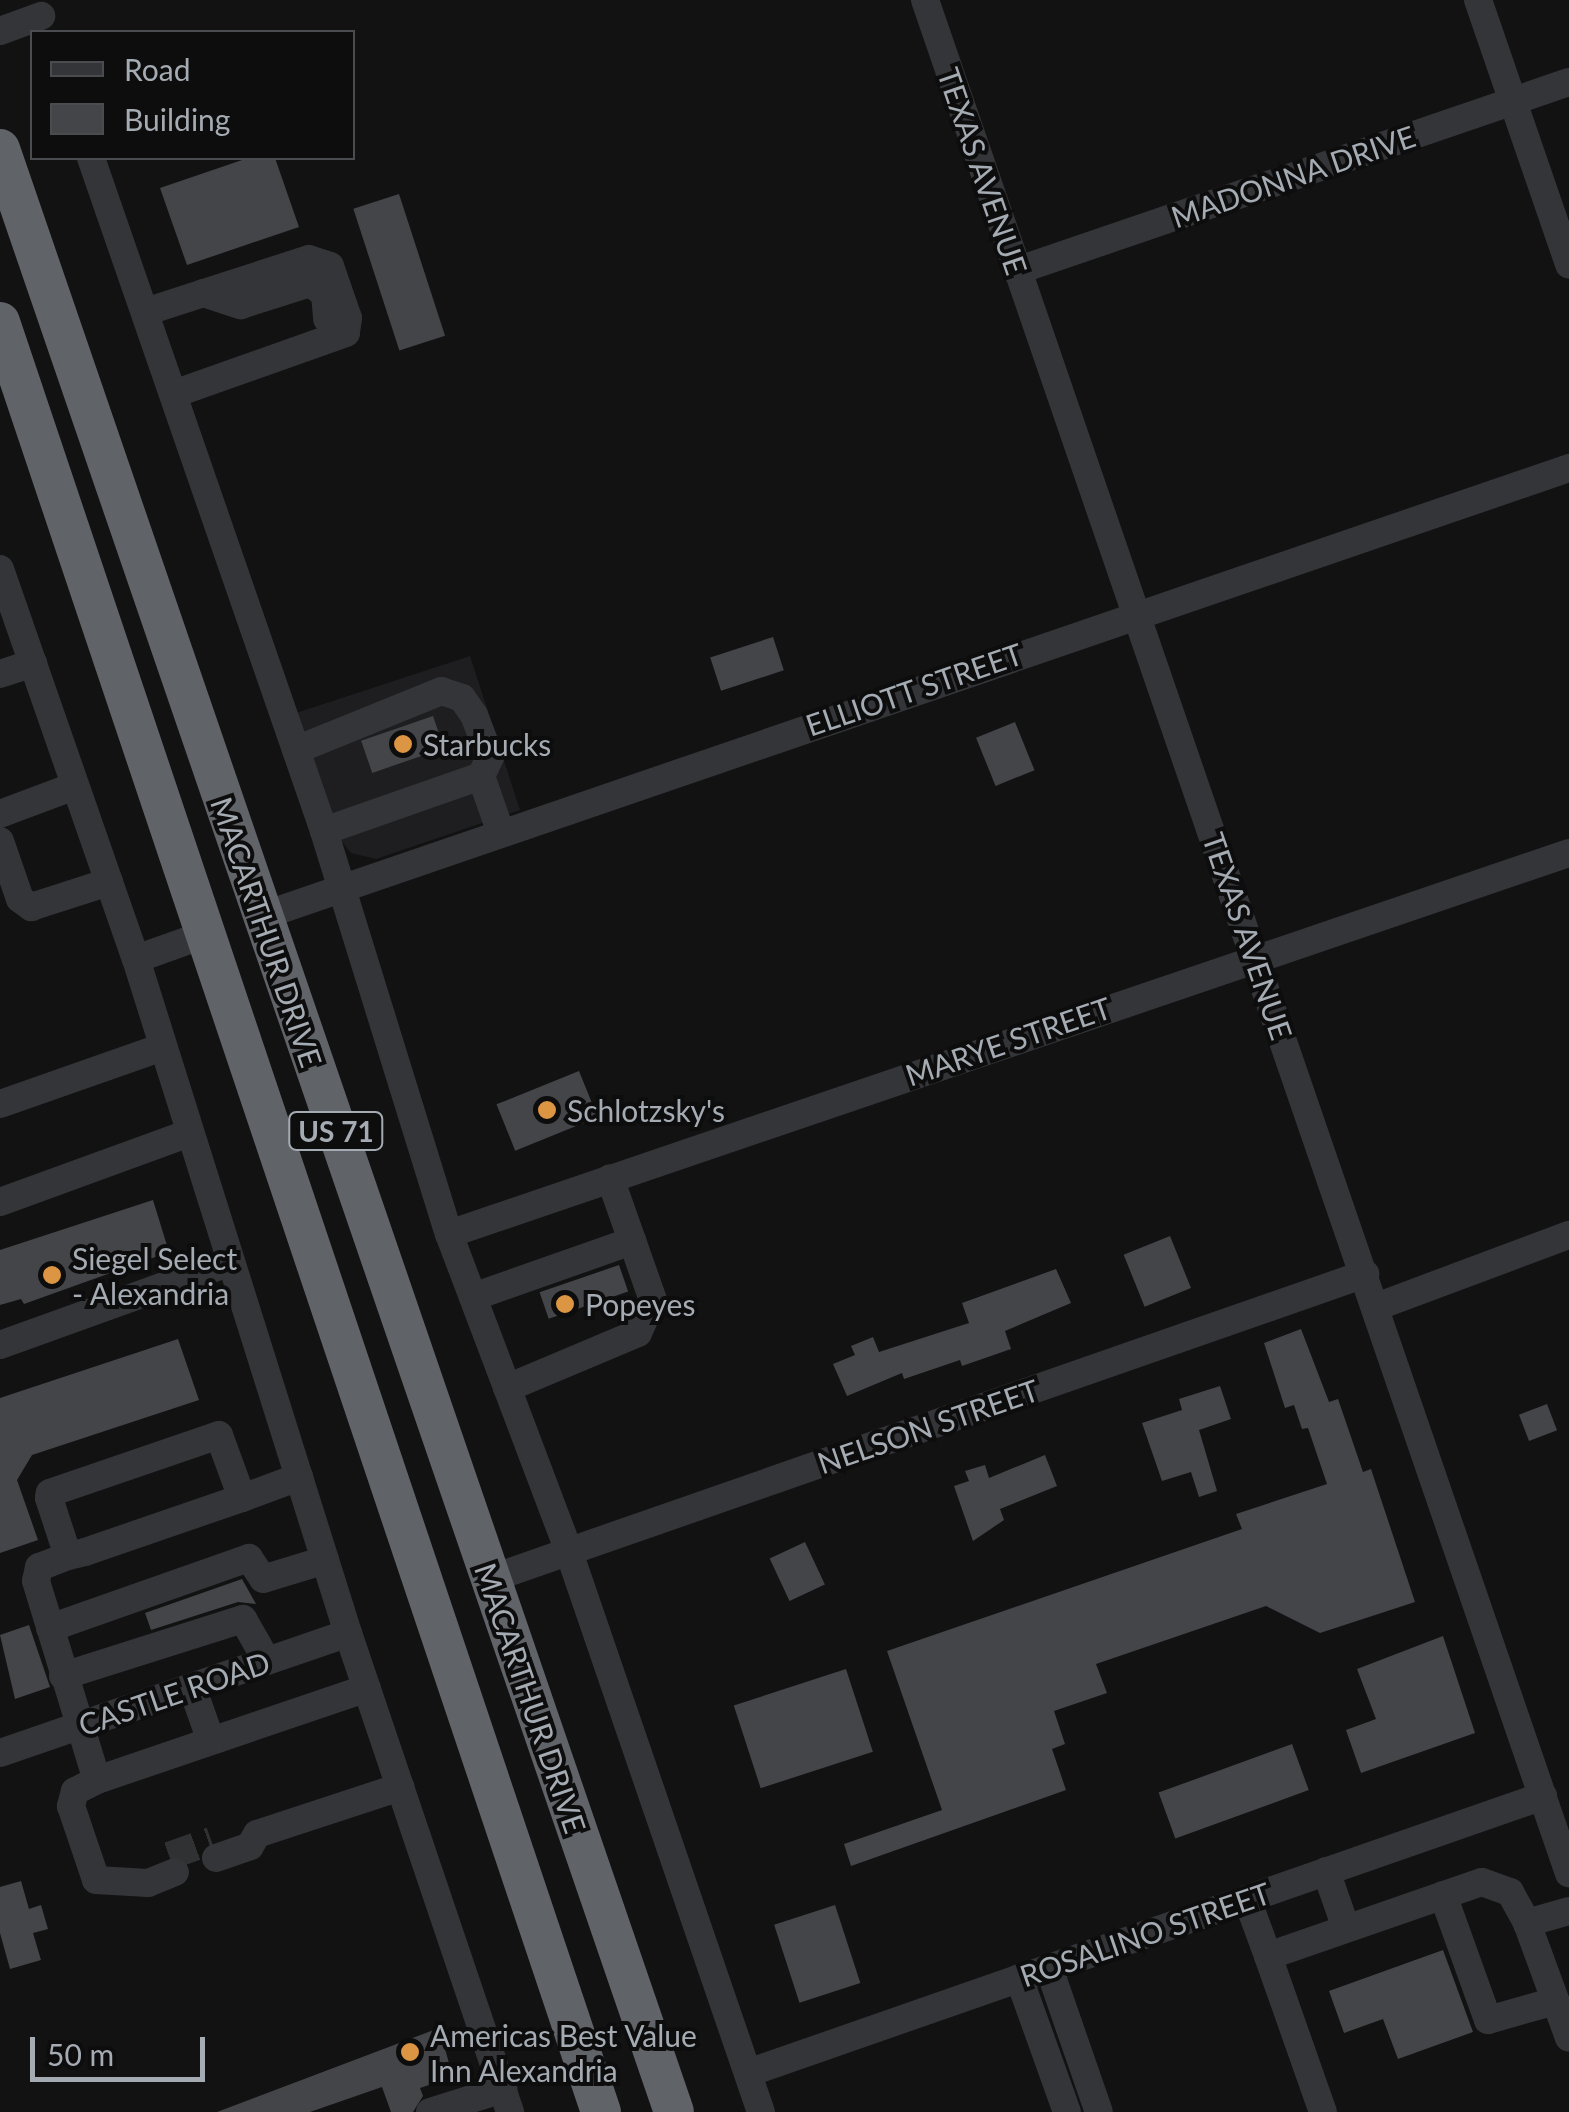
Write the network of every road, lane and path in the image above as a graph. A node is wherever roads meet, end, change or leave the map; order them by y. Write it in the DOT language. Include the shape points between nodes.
graph roads {
  1 [pos="925,0"];
  2 [pos="1478,0"];
  3 [pos="41,16"];
  4 [pos="0,31"];
  5 [pos="1569,82"];
  6 [pos="1513,101"];
  7 [pos="0,148"];
  8 [pos="92,160"];
  9 [pos="1569,265"];
  10 [pos="1016,270"];
  11 [pos="145,312"];
  12 [pos="0,322"];
  13 [pos="174,394"];
  14 [pos="1569,468"];
  15 [pos="2,579"];
  16 [pos="1136,612"];
  17 [pos="33,663"];
  18 [pos="0,674"];
  19 [pos="296,750"];
  20 [pos="480,777"];
  21 [pos="76,786"];
  22 [pos="0,814"];
  23 [pos="324,831"];
  24 [pos="501,833"];
  25 [pos="0,842"];
  26 [pos="1569,853"];
  27 [pos="109,882"];
  28 [pos="342,888"];
  29 [pos="262,916"];
  30 [pos="209,934"];
  31 [pos="1255,956"];
  32 [pos="136,958"];
  33 [pos="163,1047"];
  34 [pos="0,1104"];
  35 [pos="190,1133"];
  36 [pos="610,1178"];
  37 [pos="0,1202"];
  38 [pos="450,1234"];
  39 [pos="1569,1234"];
  40 [pos="626,1243"];
  41 [pos="232,1262"];
  42 [pos="1365,1274"];
  43 [pos="473,1297"];
  44 [pos="1376,1307"];
  45 [pos="0,1345"];
  46 [pos="507,1388"];
  47 [pos="299,1477"];
  48 [pos="242,1498"];
  49 [pos="569,1552"];
  50 [pos="68,1556"];
  51 [pos="325,1560"];
  52 [pos="490,1579"];
  53 [pos="50,1628"];
  54 [pos="348,1633"];
  55 [pos="267,1661"];
  56 [pos="64,1676"];
  57 [pos="192,1687"];
  58 [pos="367,1688"];
  59 [pos="79,1726"];
  60 [pos="211,1741"];
  61 [pos="0,1753"];
  62 [pos="97,1780"];
  63 [pos="400,1787"];
  64 [pos="1543,1796"];
  65 [pos="213,1849"];
  66 [pos="172,1864"];
  67 [pos="1326,1871"];
  68 [pos="1569,1873"];
  69 [pos="1443,1894"];
  70 [pos="1247,1899"];
  71 [pos="1569,1911"];
  72 [pos="1528,1923"];
  73 [pos="1346,1928"];
  74 [pos="1268,1956"];
  75 [pos="1048,1968"];
  76 [pos="1019,1978"];
  77 [pos="555,1990"];
  78 [pos="1555,2000"];
  79 [pos="1569,2038"];
  80 [pos="748,2073"];
  81 [pos="506,2100"];
  82 [pos="459,2108"];
  83 [pos="430,2112"];
  84 [pos="580,2112"];
  85 [pos="600,2112"];
  86 [pos="674,2112"];
  87 [pos="761,2112"];
  88 [pos="1068,2112"];
  89 [pos="1098,2112"];
  90 [pos="1323,2112"];
  1 -- 10 [label="street, TEXAS AVENUE"];
  2 -- 6 [label="street"];
  3 -- 4 [label="street"];
  5 -- 6 [label="street, MADONNA DRIVE"];
  6 -- 9 [label="street"];
  6 -- 10 [label="street, MADONNA DRIVE"];
  7 -- 29 [label="highway, MACARTHUR DRIVE / US 71"];
  8 -- 11 [label="street"];
  10 -- 16 [label="street, TEXAS AVENUE"];
  11 -- 13 [label="street"];
  11 -- 13 [label="street" via="309,259 330,266 348,318 346,333"];
  12 -- 30 [label="highway, MACARTHUR DRIVE / US 71"];
  13 -- 19 [label="street"];
  14 -- 16 [label="street, ELLIOTT STREET"];
  15 -- 17 [label="street"];
  16 -- 24 [label="street, ELLIOTT STREET"];
  16 -- 31 [label="street, TEXAS AVENUE"];
  17 -- 18 [label="street"];
  17 -- 21 [label="street"];
  19 -- 20 [label="street" via="444,704 459,716"];
  19 -- 23 [label="street"];
  20 -- 23 [label="street"];
  20 -- 24 [label="street"];
  21 -- 22 [label="street"];
  21 -- 27 [label="street"];
  23 -- 28 [label="street"];
  24 -- 28 [label="street, ELLIOTT STREET"];
  25 -- 27 [label="street" via="20,900 31,907"];
  26 -- 31 [label="street, MARYE STREET"];
  27 -- 32 [label="street"];
  28 -- 29 [label="street, ELLIOTT STREET"];
  28 -- 38 [label="street"];
  29 -- 30 [label="highway"];
  29 -- 52 [label="highway, MACARTHUR DRIVE / US 71"];
  30 -- 32 [label="street"];
  30 -- 77 [label="highway, MACARTHUR DRIVE / US 71"];
  31 -- 36 [label="street, MARYE STREET"];
  31 -- 42 [label="street, TEXAS AVENUE"];
  32 -- 33 [label="street"];
  33 -- 34 [label="street"];
  33 -- 35 [label="street"];
  35 -- 37 [label="street"];
  35 -- 41 [label="street"];
  36 -- 38 [label="street, MARYE STREET"];
  36 -- 40 [label="street"];
  38 -- 43 [label="street"];
  39 -- 44 [label="street"];
  40 -- 43 [label="street"];
  40 -- 46 [label="street" via="653,1300 638,1334"];
  41 -- 45 [label="street"];
  41 -- 47 [label="street"];
  42 -- 44 [label="street, TEXAS AVENUE"];
  42 -- 49 [label="street, NELSON STREET"];
  43 -- 46 [label="street"];
  44 -- 64 [label="street, TEXAS AVENUE"];
  46 -- 49 [label="street"];
  47 -- 48 [label="street"];
  47 -- 51 [label="street"];
  48 -- 50 [label="street"];
  48 -- 50 [label="street" via="220,1436 212,1436 50,1493"];
  49 -- 52 [label="street, NELSON STREET"];
  49 -- 80 [label="street"];
  50 -- 53 [label="street" via="37,1573"];
  51 -- 53 [label="street" via="263,1579 249,1558"];
  51 -- 54 [label="street"];
  52 -- 86 [label="highway, MACARTHUR DRIVE / US 71"];
  53 -- 56 [label="street"];
  54 -- 55 [label="street, CASTLE ROAD"];
  54 -- 58 [label="street"];
  55 -- 56 [label="street" via="244,1619"];
  55 -- 57 [label="street, CASTLE ROAD"];
  56 -- 59 [label="street"];
  57 -- 59 [label="street, CASTLE ROAD"];
  57 -- 60 [label="street"];
  58 -- 60 [label="street"];
  58 -- 63 [label="street"];
  59 -- 61 [label="street, CASTLE ROAD"];
  59 -- 62 [label="street"];
  60 -- 62 [label="street"];
  62 -- 66 [label="street" via="76,1792 74,1826 96,1880 134,1880"];
  63 -- 65 [label="street" via="257,1834 250,1846"];
  63 -- 81 [label="street"];
  64 -- 67 [label="street, ROSALINO STREET"];
  64 -- 68 [label="street, TEXAS AVENUE"];
  67 -- 70 [label="street, ROSALINO STREET"];
  67 -- 73 [label="street"];
  69 -- 72 [label="street" via="1482,1882 1500,1885"];
  69 -- 73 [label="street"];
  69 -- 78 [label="street" via="1488,2020"];
  70 -- 74 [label="street"];
  70 -- 75 [label="street, ROSALINO STREET"];
  71 -- 72 [label="street"];
  72 -- 78 [label="street"];
  73 -- 74 [label="street"];
  74 -- 90 [label="street"];
  75 -- 76 [label="street, ROSALINO STREET"];
  75 -- 89 [label="street"];
  76 -- 80 [label="street, ROSALINO STREET"];
  76 -- 88 [label="street"];
  77 -- 84 [label="highway"];
  77 -- 85 [label="highway, MACARTHUR DRIVE / US 71"];
  78 -- 79 [label="street"];
  80 -- 87 [label="street"];
  81 -- 82 [label="street"];
  82 -- 83 [label="street"];
}
